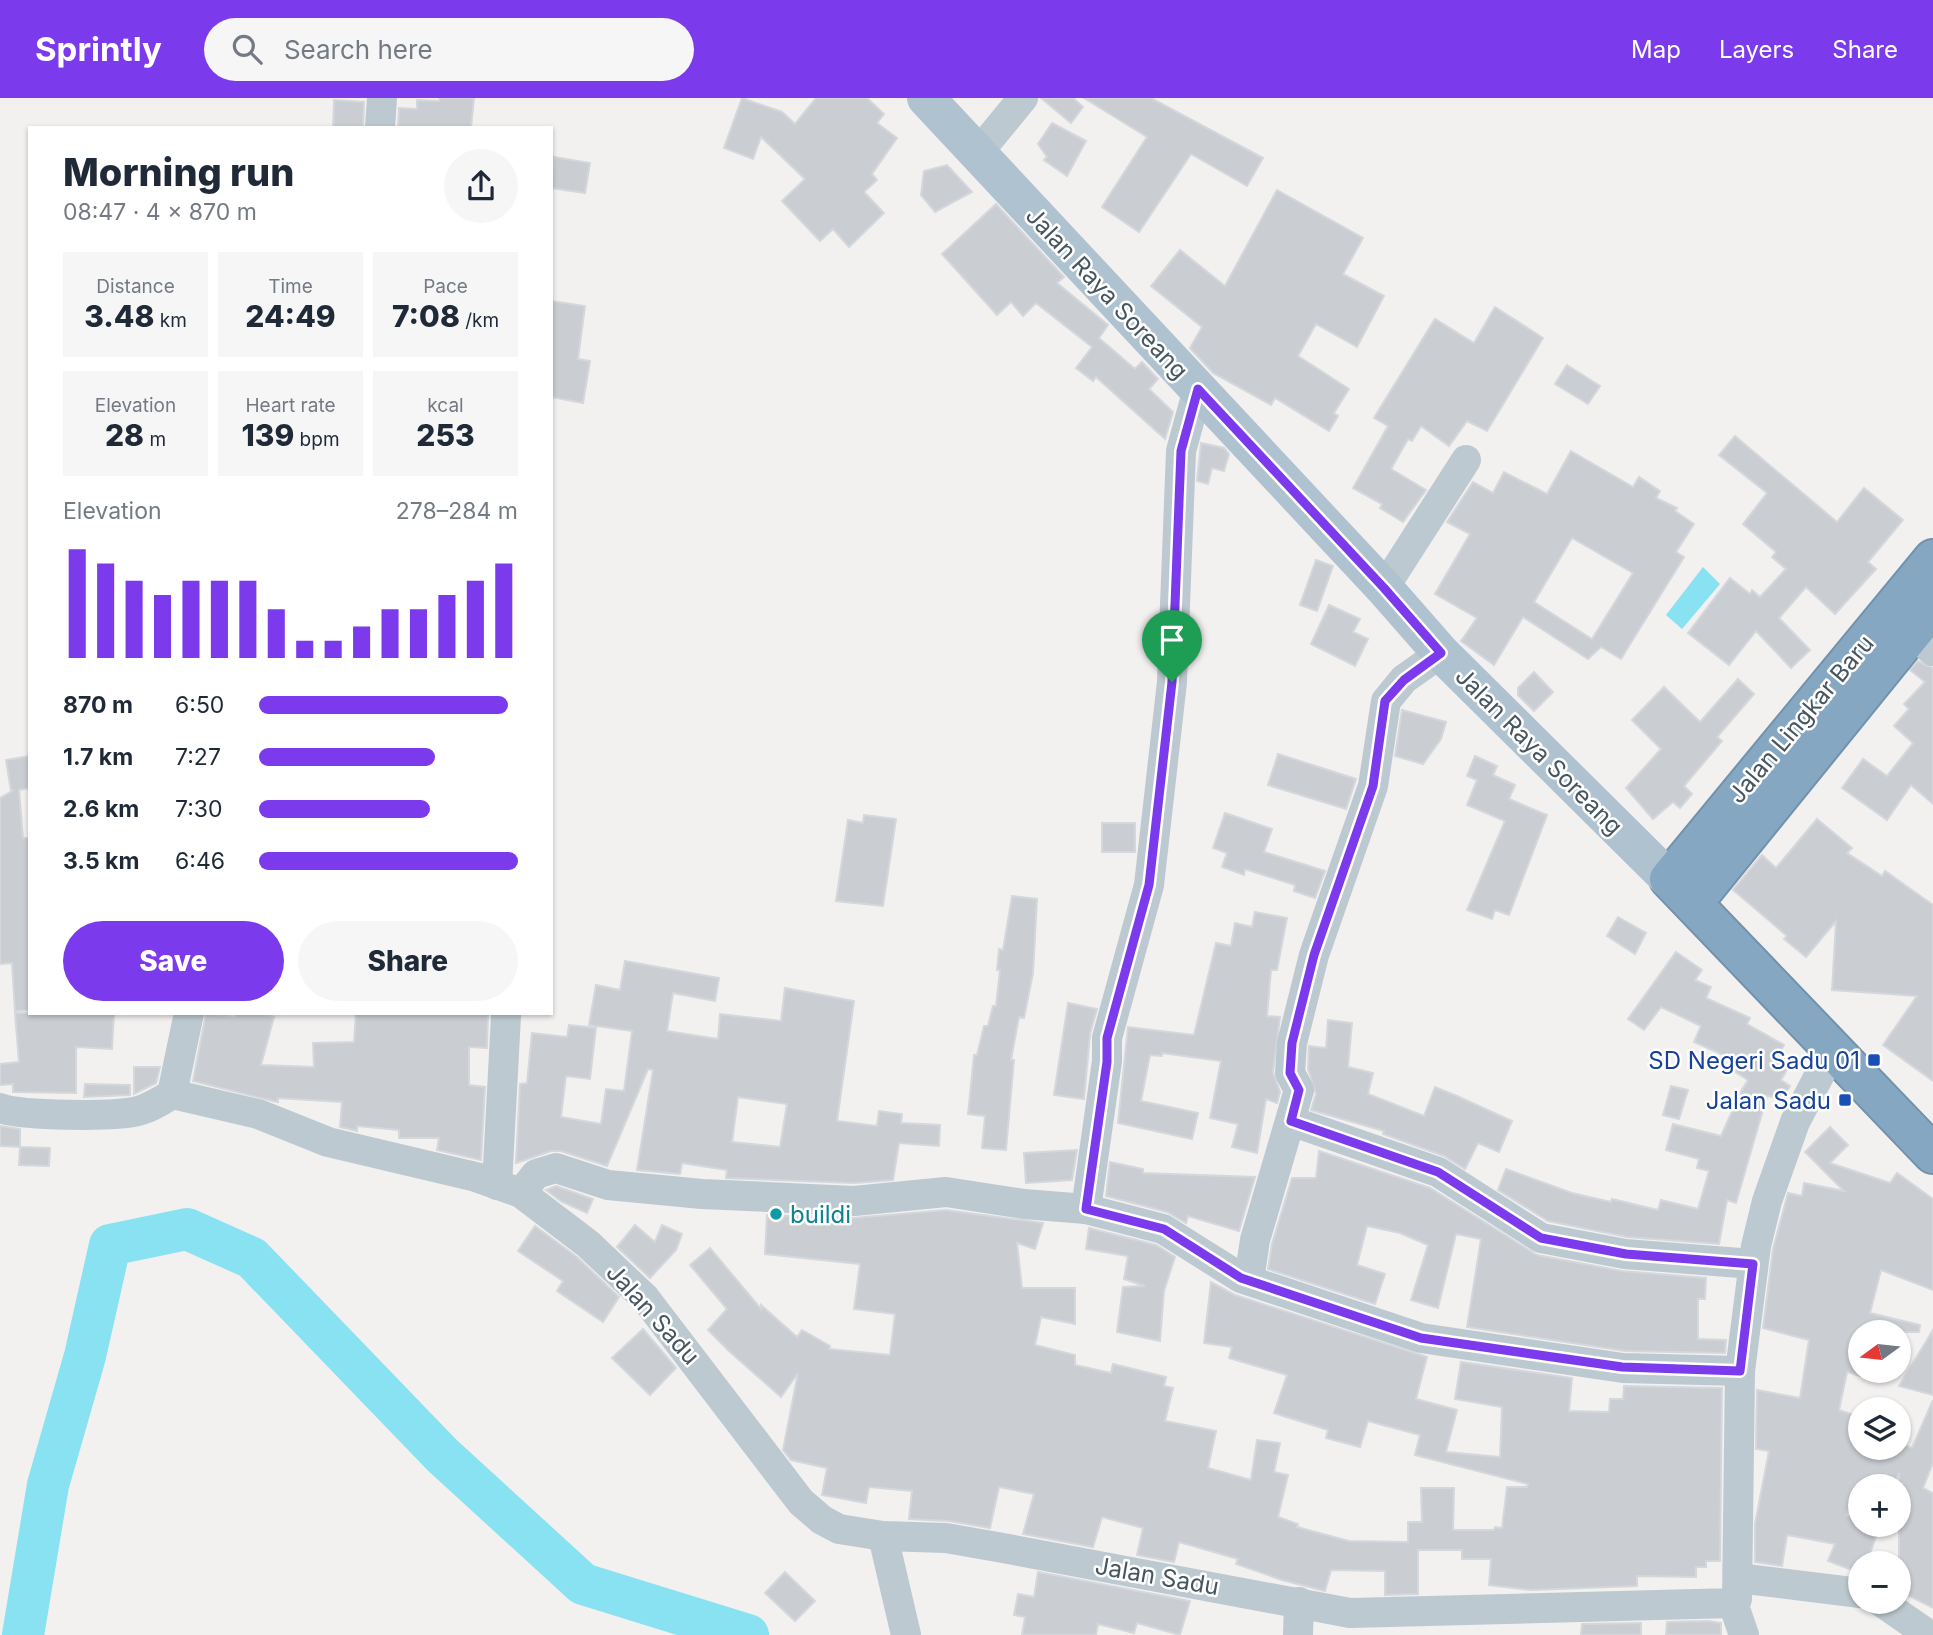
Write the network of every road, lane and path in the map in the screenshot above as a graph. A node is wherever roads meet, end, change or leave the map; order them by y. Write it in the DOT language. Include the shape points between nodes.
graph roads {
  1 [pos="383,98"];
  2 [pos="926,98"];
  3 [pos="1023,98"];
  4 [pos="380,126"];
  5 [pos="977,154"];
  6 [pos="1198,389"];
  7 [pos="1466,460"];
  8 [pos="1933,559"];
  9 [pos="1384,588"];
  10 [pos="1926,631"];
  11 [pos="1441,653"];
  12 [pos="1681,891"];
  13 [pos="189,1015"];
  14 [pos="506,1016"];
  15 [pos="1833,1049"];
  16 [pos="172,1094"];
  17 [pos="0,1108"];
  18 [pos="1291,1121"];
  19 [pos="1933,1154"];
  20 [pos="509,1189"];
  21 [pos="1086,1209"];
  22 [pos="1753,1264"];
  23 [pos="1249,1280"];
  24 [pos="1740,1371"];
  25 [pos="883,1536"];
  26 [pos="1736,1590"];
  27 [pos="1848,1592"];
  28 [pos="1299,1602"];
  29 [pos="1898,1614"];
  30 [pos="906,1635"];
  31 [pos="1298,1635"];
  32 [pos="1744,1635"];
  33 [pos="1928,1635"];
  1 -- 4 [label="street"];
  2 -- 5 [label="main road, Jalan Raya Soreang"];
  3 -- 5 [label="street"];
  5 -- 6 [label="main road, Jalan Raya Soreang"];
  6 -- 9 [label="main road, Jalan Raya Soreang"];
  6 -- 21 [label="street" via="1181,451 1172,682 1149,885 1107,1038"];
  7 -- 9 [label="street"];
  8 -- 12 [label="highway, Jalan Lingkar Baru"];
  9 -- 11 [label="main road, Jalan Raya Soreang"];
  10 -- 12 [label="highway, Jalan Lingkar Baru"];
  11 -- 12 [label="main road, Jalan Raya Soreang"];
  11 -- 18 [label="street" via="1404,680 1385,701 1373,786 1314,955 1292,1043 1290,1073 1299,1090"];
  12 -- 15 [label="highway"];
  13 -- 16 [label="street"];
  14 -- 20 [label="street"];
  15 -- 19 [label="highway"];
  15 -- 22 [label="street" via="1794,1122 1767,1201"];
  16 -- 17 [label="street" via="137,1112"];
  16 -- 20 [label="street, Jalan Sadu" via="258,1114 328,1142"];
  18 -- 22 [label="street" via="1438,1172 1541,1238 1626,1254"];
  18 -- 23 [label="street" via="1255,1240"];
  20 -- 21 [label="street" via="556,1168 608,1185 702,1194 854,1201 946,1192"];
  20 -- 25 [label="street, Jalan Sadu" via="587,1244 645,1298 801,1502 839,1529"];
  21 -- 23 [label="street" via="1164,1229"];
  22 -- 24 [label="street"];
  23 -- 24 [label="street" via="1421,1338 1452,1344 1622,1367"];
  24 -- 26 [label="street"];
  25 -- 28 [label="street, Jalan Sadu" via="946,1538"];
  25 -- 30 [label="street"];
  26 -- 27 [label="street, Jalan Sadu"];
  26 -- 28 [label="street, Jalan Sadu" via="1350,1614"];
  26 -- 32 [label="street"];
  28 -- 31 [label="street"];
  29 -- 33 [label="street"];
}
